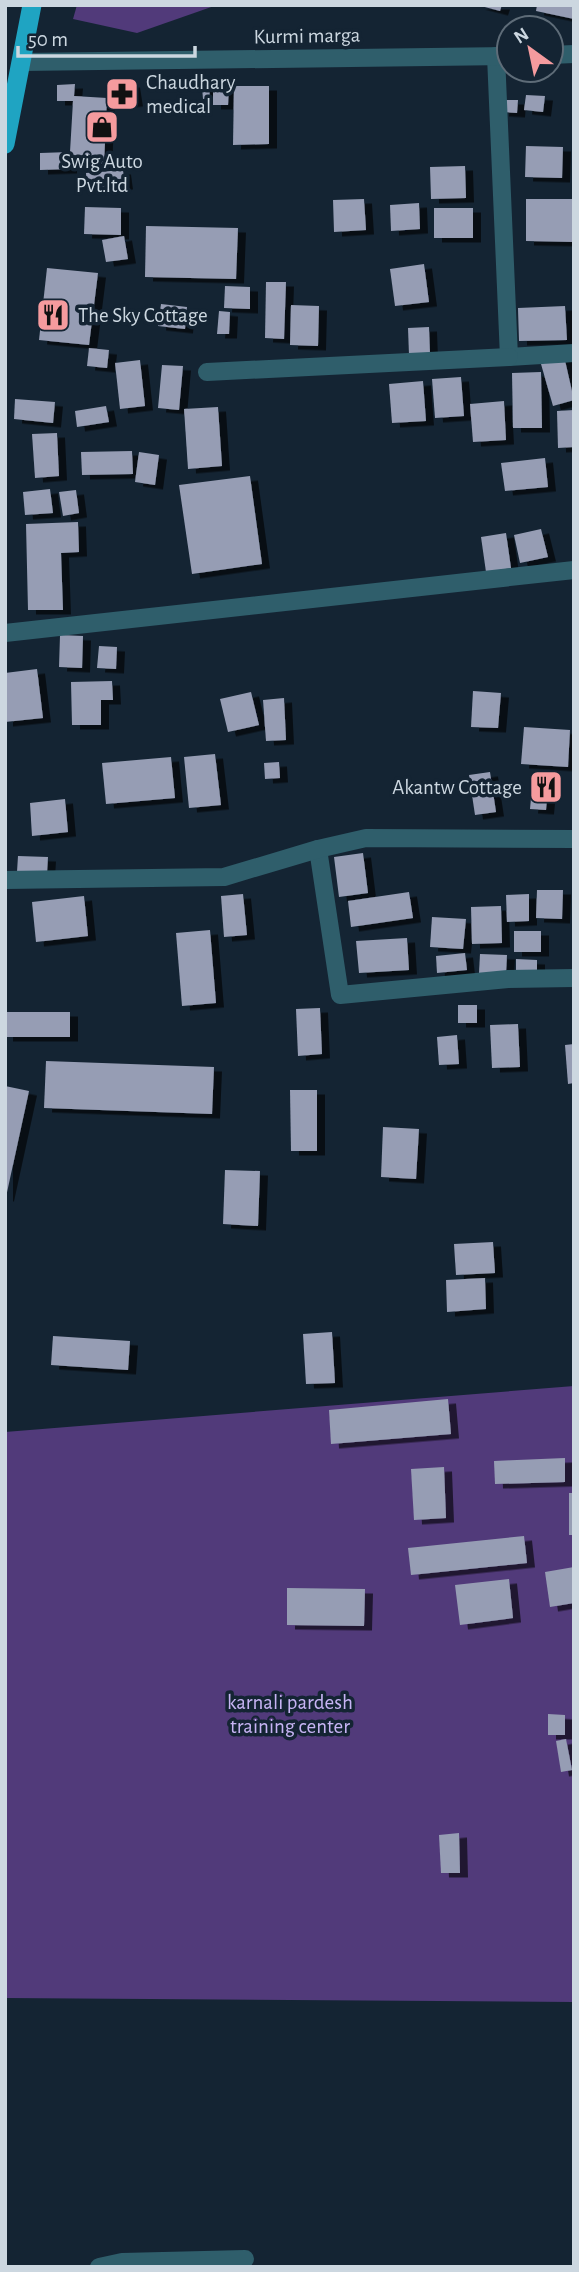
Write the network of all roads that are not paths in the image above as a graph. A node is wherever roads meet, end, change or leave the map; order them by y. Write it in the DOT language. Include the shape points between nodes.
graph roads {
  1 [pos="32,5"];
  2 [pos="495,56"];
  3 [pos="21,62"];
  4 [pos="503,84"];
  5 [pos="5,144"];
  6 [pos="574,353"];
  7 [pos="509,357"];
  8 [pos="207,372"];
  9 [pos="574,570"];
  10 [pos="5,633"];
  11 [pos="574,839"];
  12 [pos="318,849"];
  13 [pos="5,880"];
  14 [pos="574,978"];
  15 [pos="245,2259"];
  16 [pos="99,2267"];
  1 -- 3 [label="highway"];
  2 -- 3 [label="street, Kurmi marga"];
  3 -- 5 [label="highway"];
  4 -- 7 [label="street"];
  6 -- 7 [label="street"];
  7 -- 8 [label="street"];
  9 -- 10 [label="street"];
  11 -- 12 [label="street" via="366,838"];
  12 -- 13 [label="street" via="224,877"];
  12 -- 14 [label="street" via="340,995 508,979"];
  15 -- 16 [label="street" via="122,2262"];
}
